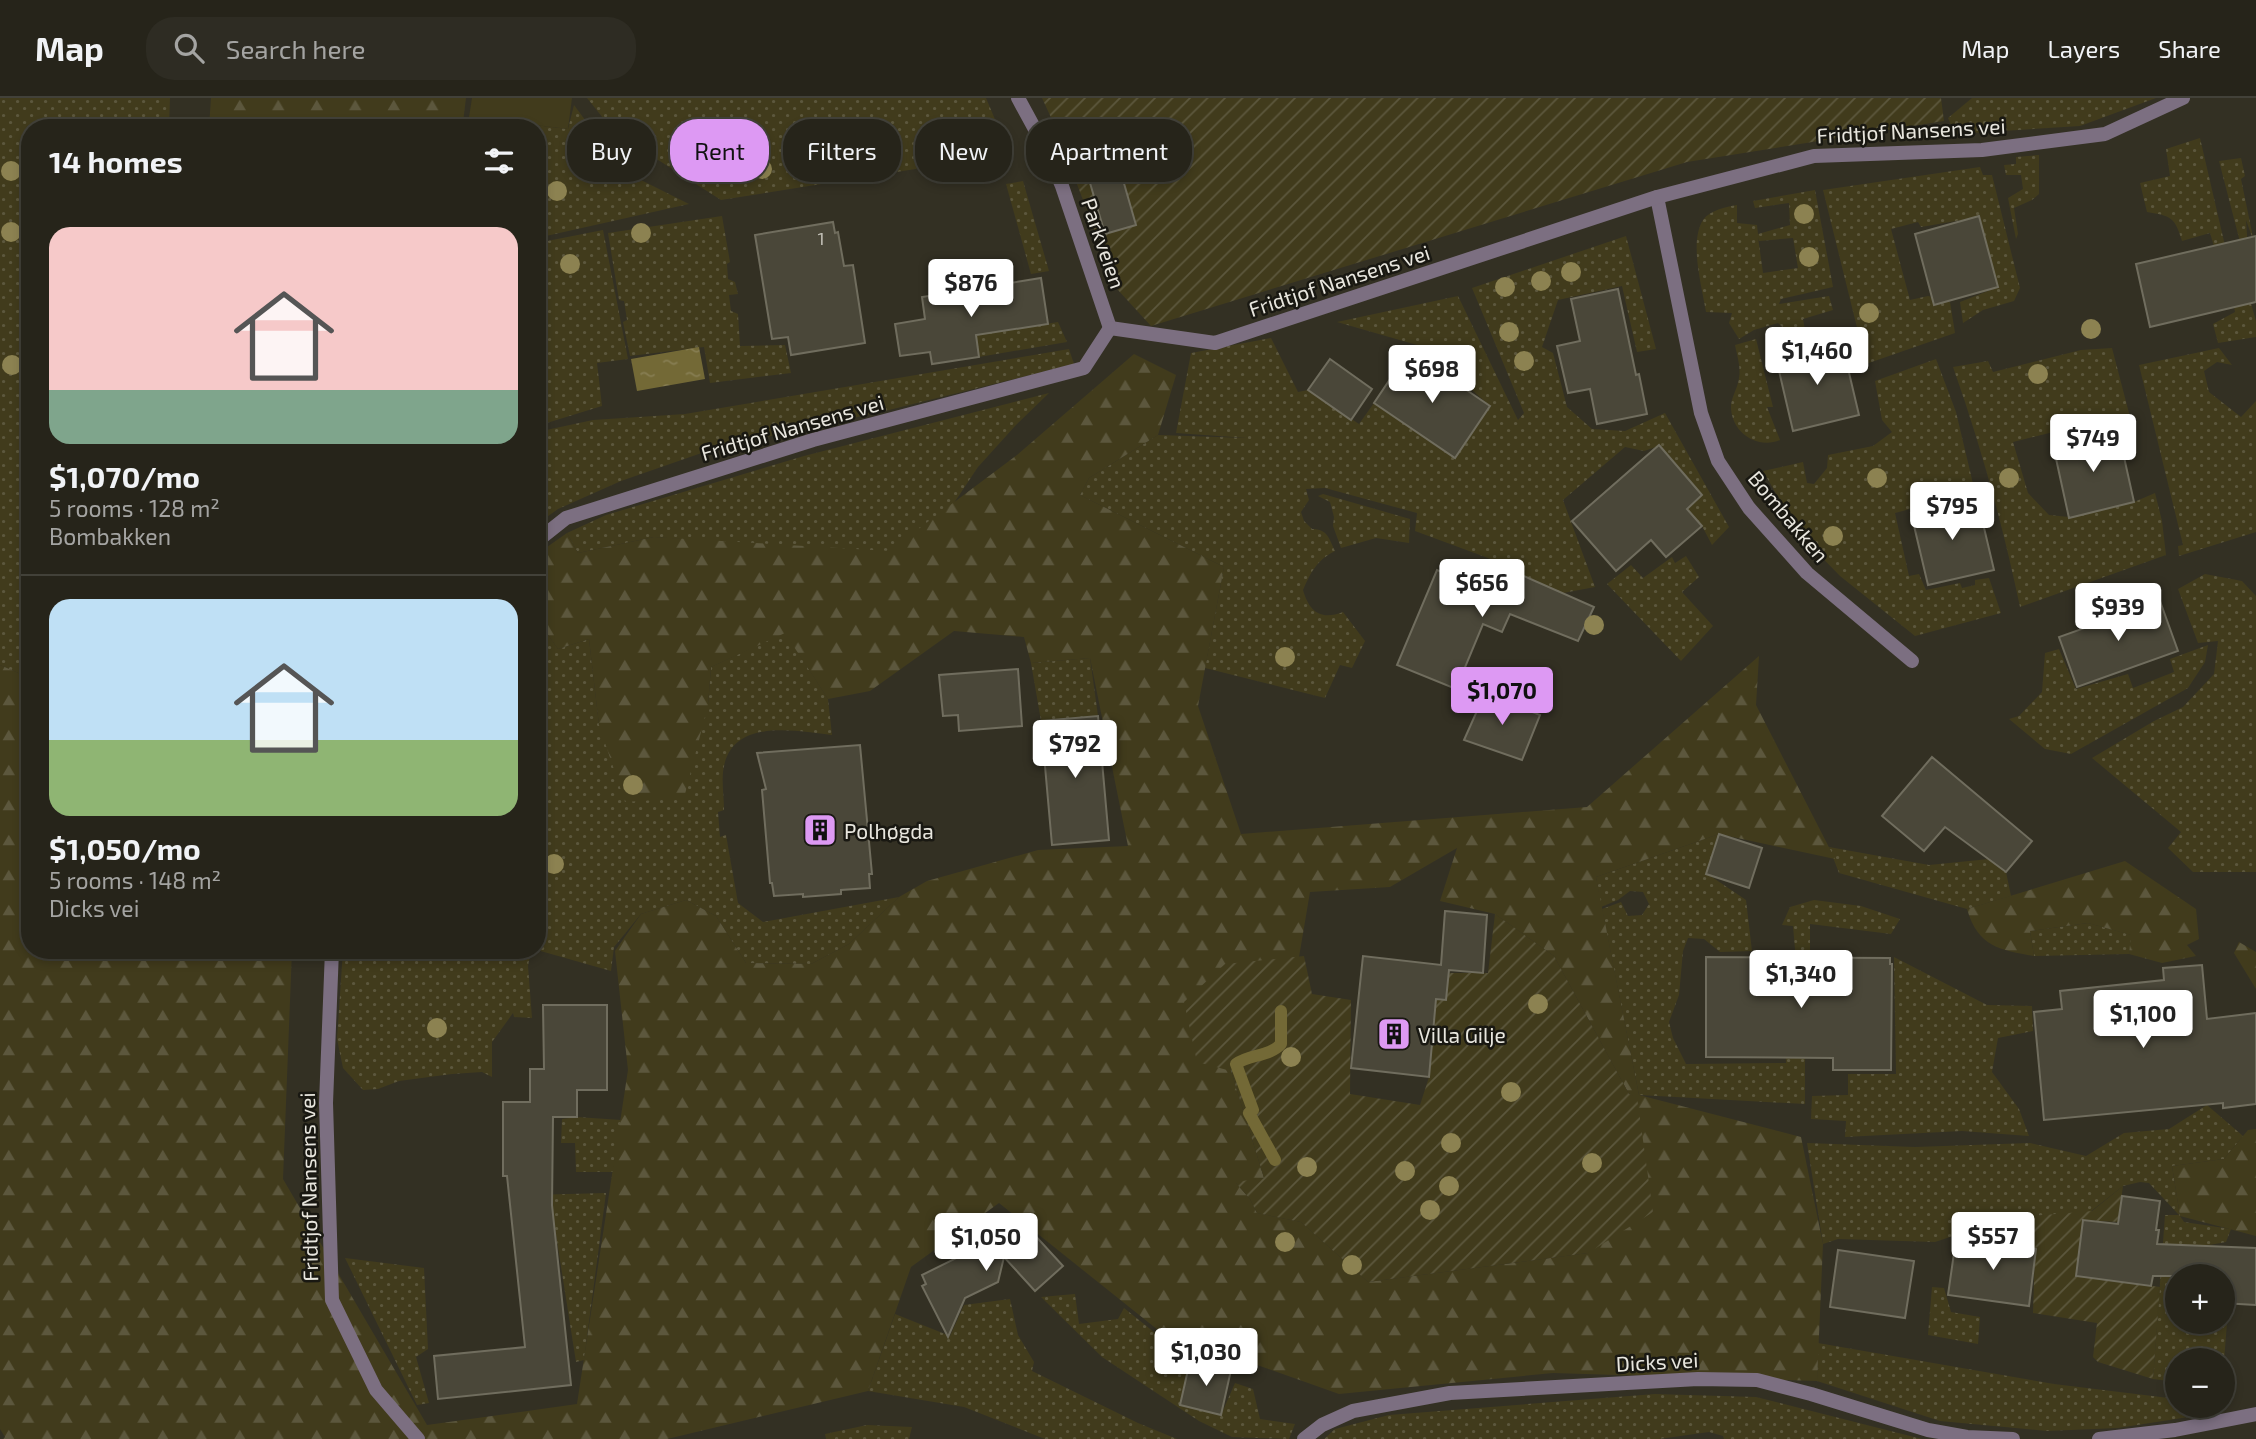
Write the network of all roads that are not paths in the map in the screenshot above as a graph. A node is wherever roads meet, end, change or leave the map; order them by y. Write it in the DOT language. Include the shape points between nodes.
graph roads {
  1 [pos="1018,98"];
  2 [pos="2183,98"];
  3 [pos="1657,197"];
  4 [pos="1110,328"];
  5 [pos="546,534"];
  6 [pos="1912,662"];
  7 [pos="332,959"];
  8 [pos="2256,1414"];
  9 [pos="418,1439"];
  10 [pos="1304,1439"];
  11 [pos="2013,1439"];
  12 [pos="2099,1439"];
  1 -- 4 [label="street, Parkveien" via="1062,186"];
  2 -- 3 [label="street, Fridtjof Nansens vei" via="2105,134 1982,150 1814,156"];
  3 -- 4 [label="street, Fridtjof Nansens vei" via="1215,343"];
  3 -- 6 [label="street, Bombakken" via="1701,413 1718,461 1749,508 1807,573"];
  4 -- 5 [label="street, Fridtjof Nansens vei" via="1084,368 813,440 566,518"];
  7 -- 9 [label="street, Fridtjof Nansens vei" via="326,1103 332,1300 376,1390"];
  8 -- 12 [label="street"];
  10 -- 11 [label="street, Dicks vei" via="1353,1411 1450,1392 1698,1379 1757,1380 1928,1430"];
}
